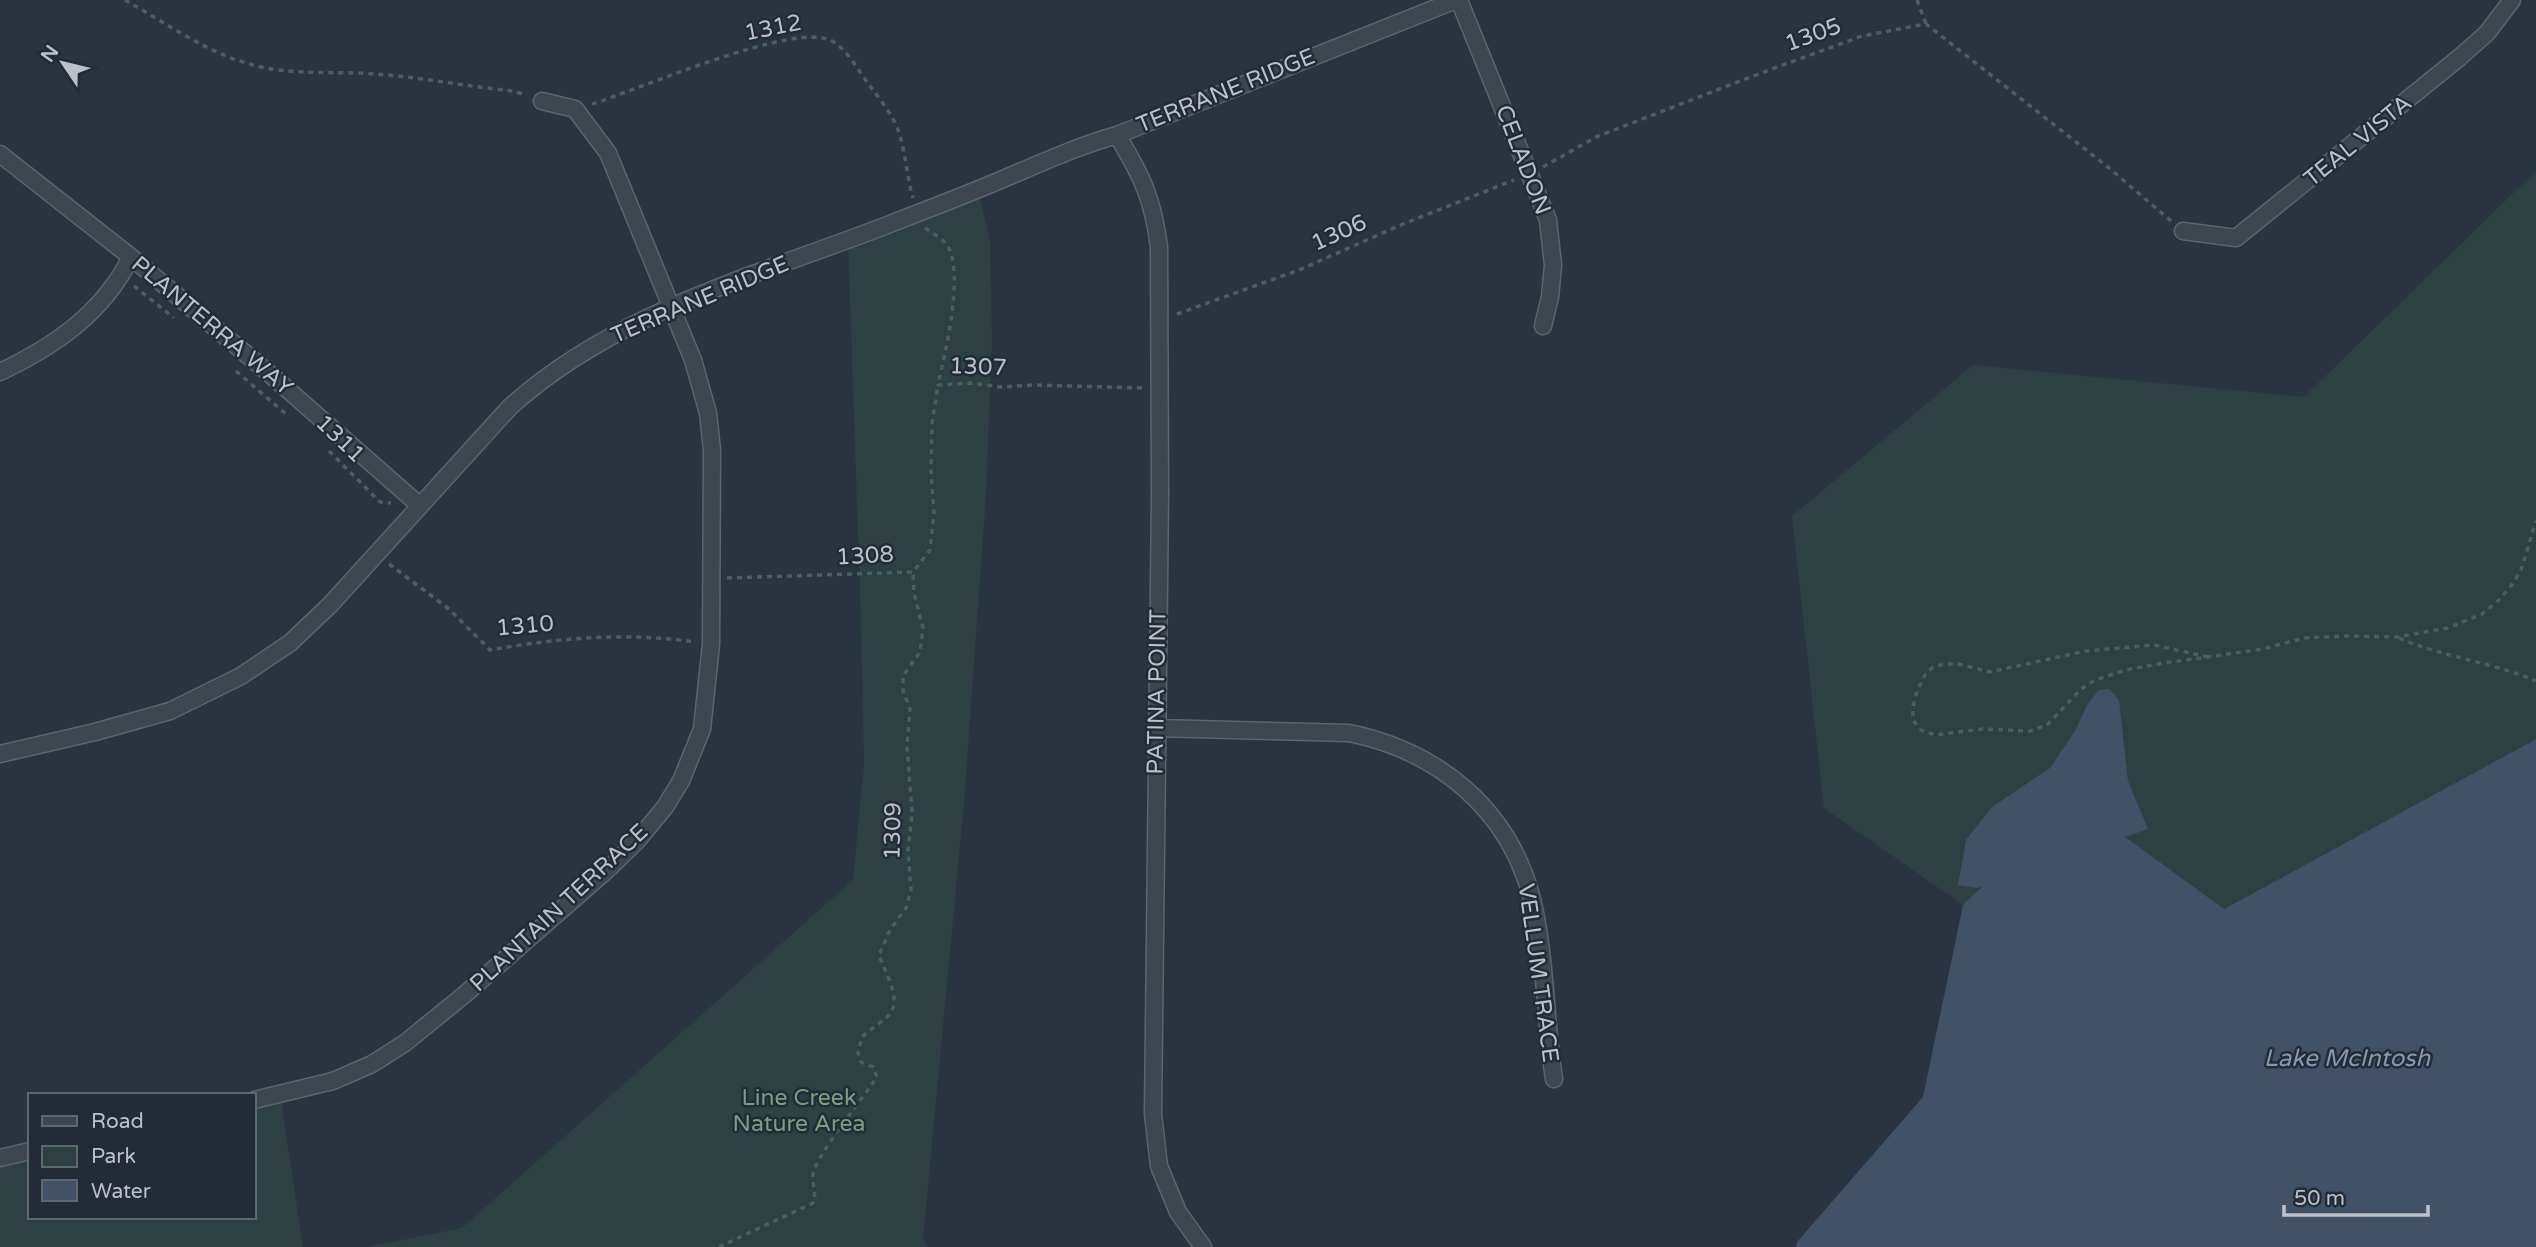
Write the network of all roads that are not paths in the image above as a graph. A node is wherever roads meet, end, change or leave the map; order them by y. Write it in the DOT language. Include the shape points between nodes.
graph roads {
  1 [pos="1457,0"];
  2 [pos="2512,0"];
  3 [pos="541,101"];
  4 [pos="1117,135"];
  5 [pos="0,154"];
  6 [pos="2183,231"];
  7 [pos="131,257"];
  8 [pos="673,306"];
  9 [pos="1543,326"];
  10 [pos="0,372"];
  11 [pos="413,501"];
  12 [pos="1157,728"];
  13 [pos="0,754"];
  14 [pos="1554,1079"];
  15 [pos="256,1100"];
  16 [pos="28,1151"];
  17 [pos="0,1158"];
  18 [pos="1203,1247"];
  1 -- 4 [label="street, TERRANE RIDGE"];
  1 -- 9 [label="street, CELADON" via="1548,220 1553,265"];
  2 -- 6 [label="street, TEAL VISTA" via="2487,33 2460,57 2236,238"];
  3 -- 8 [label="street, PLANTAIN TERRACE" via="575,109 608,153"];
  4 -- 8 [label="street, TERRANE RIDGE"];
  4 -- 12 [label="street, PATINA POINT" via="1139,170 1155,213 1159,247"];
  5 -- 7 [label="street, PLANTERRA WAY"];
  7 -- 10 [label="street" via="121,276 60,340"];
  7 -- 11 [label="street, PLANTERRA WAY"];
  8 -- 11 [label="street, TERRANE RIDGE" via="572,357 539,380"];
  8 -- 15 [label="street, PLANTAIN TERRACE" via="708,413 712,450 711,645 706,709 692,757 665,807 637,841 405,1043 333,1081"];
  11 -- 13 [label="street, TERRANE RIDGE" via="377,554 330,605 290,643 241,676 170,711"];
  12 -- 14 [label="street, VELLUM TRACE" via="1349,733 1377,738 1441,768 1464,787 1489,813 1524,873 1532,900"];
  12 -- 18 [label="street, PATINA POINT" via="1153,1114 1159,1166 1178,1212"];
  16 -- 17 [label="street"];
}
